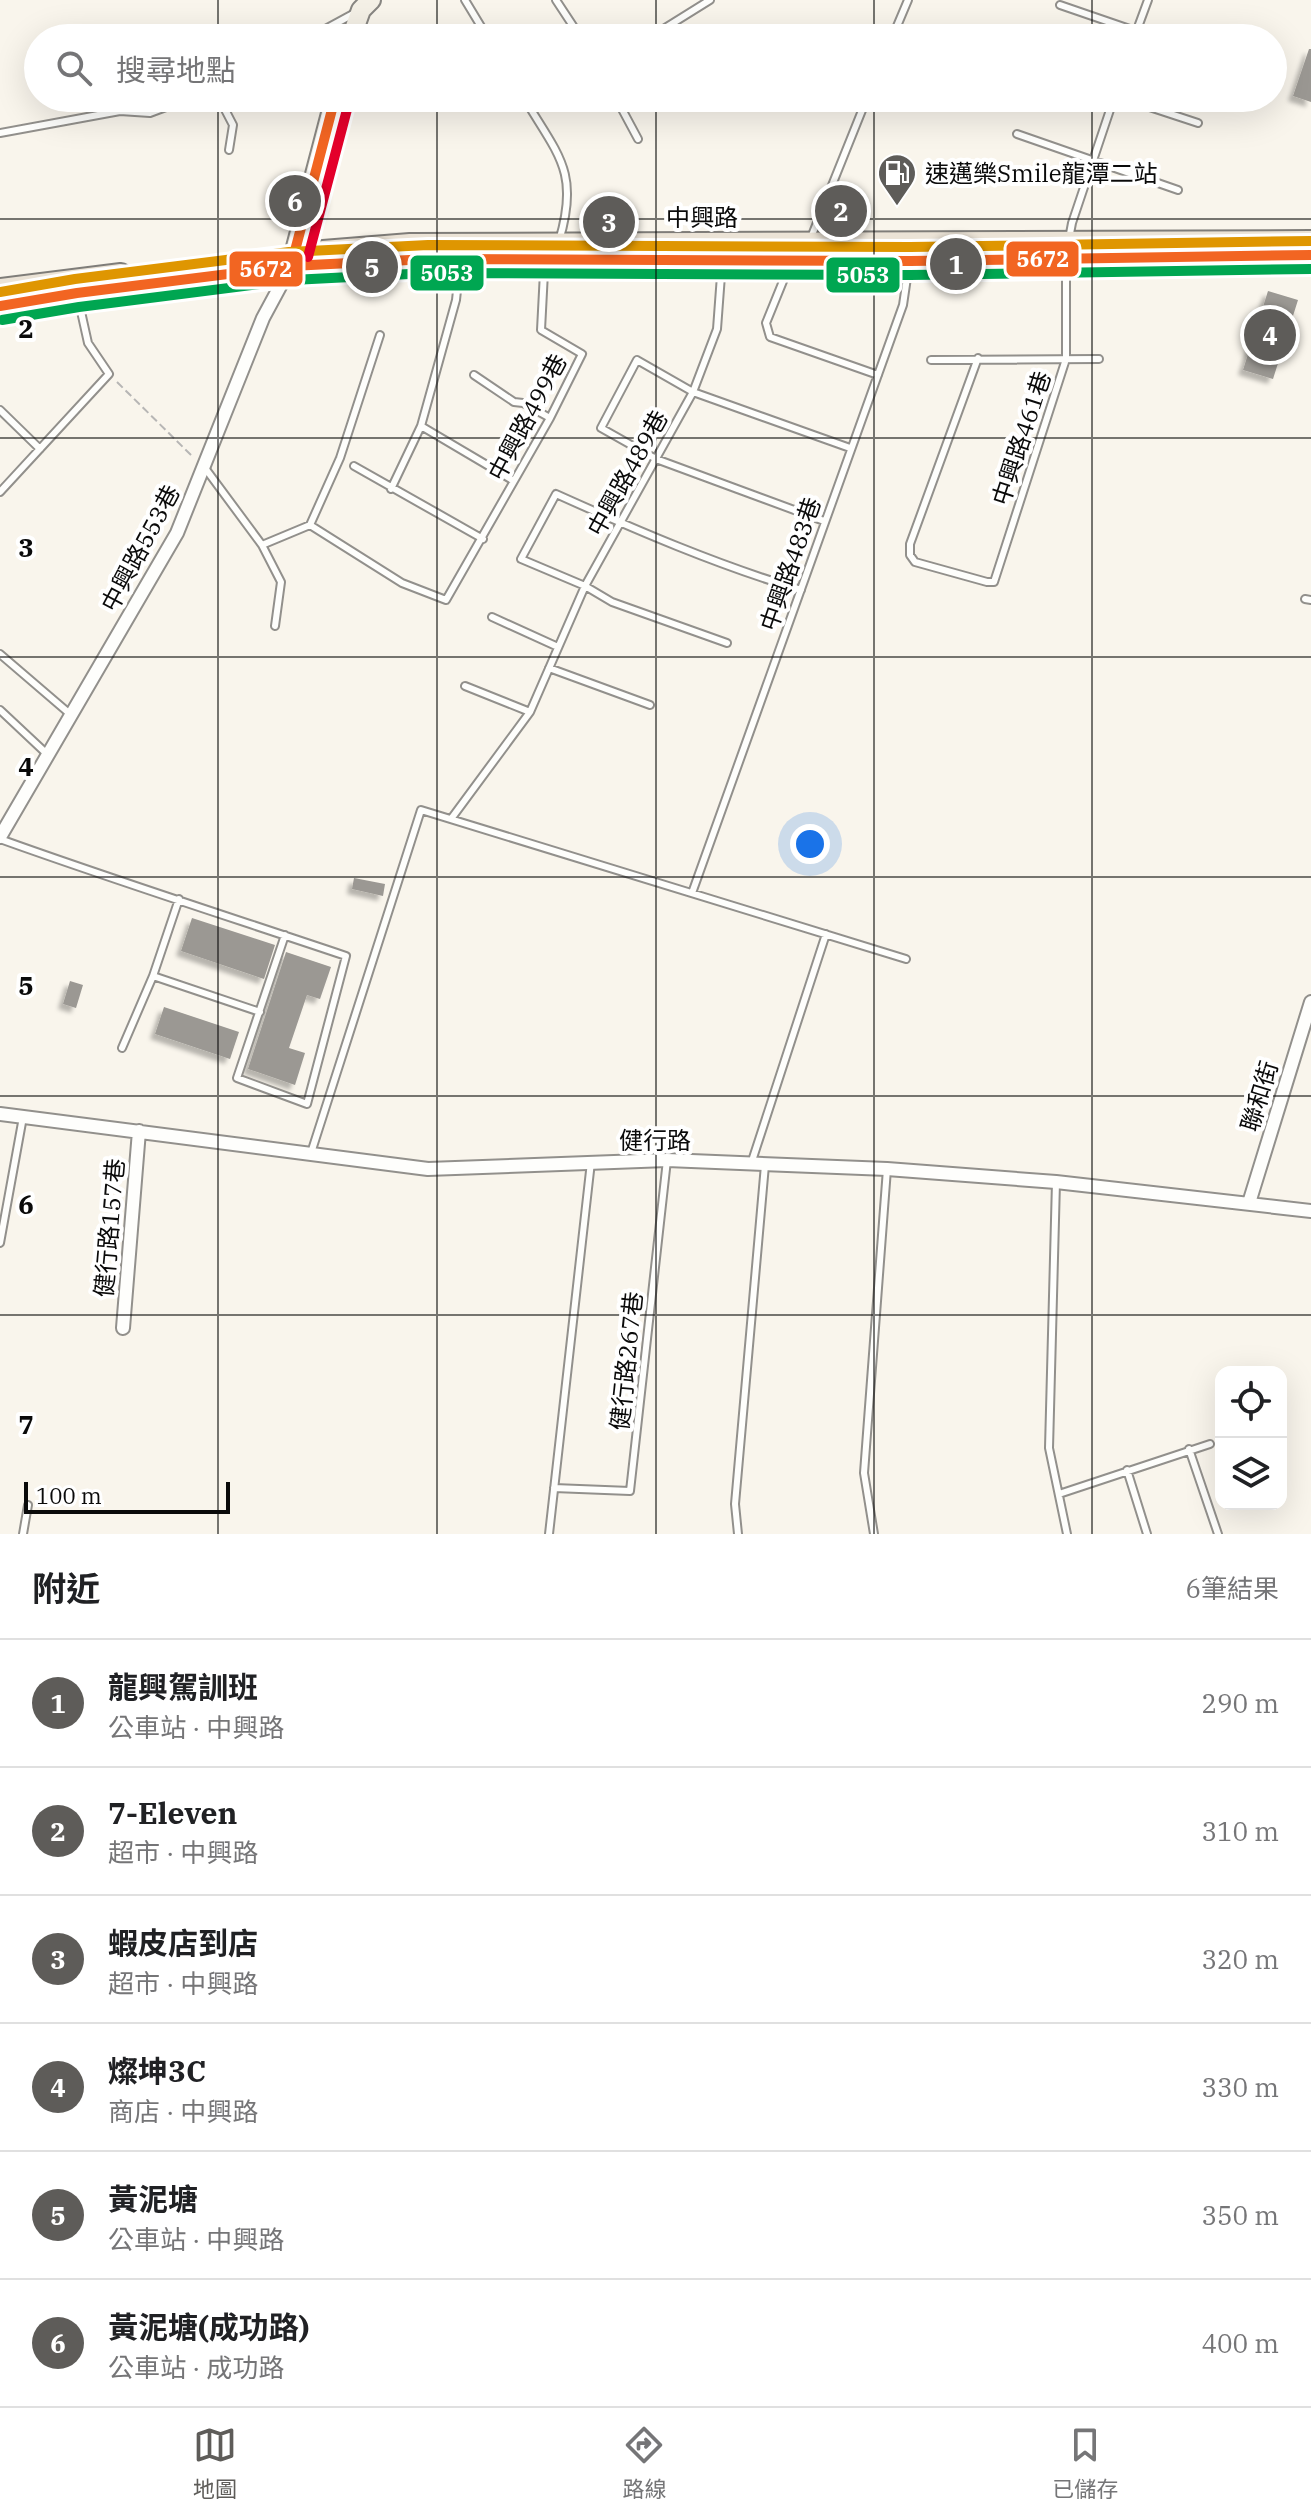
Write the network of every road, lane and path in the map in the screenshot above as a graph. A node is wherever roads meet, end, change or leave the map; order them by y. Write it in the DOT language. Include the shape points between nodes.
graph roads {
  1 [pos="465,0"];
  2 [pos="710,0"];
  3 [pos="908,0"];
  4 [pos="1148,0"];
  5 [pos="559,1"];
  6 [pos="364,3"];
  7 [pos="1060,5"];
  8 [pos="331,24"];
  9 [pos="356,24"];
  10 [pos="480,24"];
  11 [pos="573,24"];
  12 [pos="676,24"];
  13 [pos="898,24"];
  14 [pos="1108,24"];
  15 [pos="1140,24"];
  16 [pos="115,112"];
  17 [pos="226,112"];
  18 [pos="331,112"];
  19 [pos="532,112"];
  20 [pos="624,112"];
  21 [pos="861,112"];
  22 [pos="1109,112"];
  23 [pos="1165,112"];
  24 [pos="1198,123"];
  25 [pos="0,133"];
  26 [pos="1017,134"];
  27 [pos="638,139"];
  28 [pos="229,150"];
  29 [pos="1093,159"];
  30 [pos="1178,190"];
  31 [pos="1311,241"];
  32 [pos="1067,250"];
  33 [pos="556,251"];
  34 [pos="722,251"];
  35 [pos="911,252"];
  36 [pos="803,254"];
  37 [pos="1311,255"];
  38 [pos="292,259"];
  39 [pos="460,259"];
  40 [pos="76,286"];
  41 [pos="0,289"];
  42 [pos="0,306"];
  43 [pos="380,335"];
  44 [pos="978,358"];
  45 [pos="1066,359"];
  46 [pos="1099,359"];
  47 [pos="931,360"];
  48 [pos="109,374"];
  49 [pos="474,375"];
  50 [pos="878,375"];
  51 [pos="693,392"];
  52 [pos="0,410"];
  53 [pos="550,418"];
  54 [pos="421,426"];
  55 [pos="850,448"];
  56 [pos="40,449"];
  57 [pos="656,459"];
  58 [pos="354,466"];
  59 [pos="205,468"];
  60 [pos="514,481"];
  61 [pos="391,489"];
  62 [pos="0,492"];
  63 [pos="824,521"];
  64 [pos="620,523"];
  65 [pos="310,525"];
  66 [pos="483,539"];
  67 [pos="262,545"];
  68 [pos="585,586"];
  69 [pos="801,590"];
  70 [pos="492,617"];
  71 [pos="275,626"];
  72 [pos="727,643"];
  73 [pos="558,647"];
  74 [pos="0,654"];
  75 [pos="549,668"];
  76 [pos="465,686"];
  77 [pos="650,705"];
  78 [pos="0,710"];
  79 [pos="530,712"];
  80 [pos="72,716"];
  81 [pos="49,756"];
  82 [pos="451,819"];
  83 [pos="0,838"];
  84 [pos="692,893"];
  85 [pos="179,899"];
  86 [pos="826,934"];
  87 [pos="285,935"];
  88 [pos="906,959"];
  89 [pos="153,976"];
  90 [pos="1311,1002"];
  91 [pos="260,1012"];
  92 [pos="122,1048"];
  93 [pos="0,1114"];
  94 [pos="23,1116"];
  95 [pos="139,1131"];
  96 [pos="311,1153"];
  97 [pos="667,1160"];
  98 [pos="591,1162"];
  99 [pos="758,1164"];
  100 [pos="887,1169"];
  101 [pos="1056,1182"];
  102 [pos="1249,1203"];
  103 [pos="1311,1211"];
  104 [pos="0,1243"];
  105 [pos="123,1328"];
  106 [pos="1210,1444"];
  107 [pos="1189,1449"];
  108 [pos="1127,1470"];
  109 [pos="554,1488"];
  110 [pos="1059,1494"];
  111 [pos="28,1505"];
  112 [pos="23,1534"];
  113 [pos="549,1534"];
  114 [pos="738,1534"];
  115 [pos="874,1534"];
  116 [pos="1067,1534"];
  117 [pos="1147,1534"];
  118 [pos="1218,1534"];
  1 -- 10 [label="lane"];
  2 -- 12 [label="lane"];
  3 -- 13 [label="lane"];
  4 -- 15 [label="lane"];
  5 -- 11 [label="lane"];
  6 -- 8 [label="lane"];
  6 -- 9 [label="street"];
  7 -- 14 [label="lane"];
  16 -- 25 [label="lane"];
  17 -- 28 [label="lane" via="233,125"];
  18 -- 38 [label="street"];
  19 -- 33 [label="lane" via="565,166 564,222"];
  20 -- 27 [label="lane"];
  21 -- 36 [label="lane"];
  22 -- 29 [label="lane, 中興路461巷"];
  23 -- 24 [label="lane"];
  26 -- 29 [label="lane"];
  29 -- 30 [label="lane"];
  29 -- 32 [label="lane, 中興路461巷"];
  31 -- 32 [label="main road, 中興路"];
  32 -- 35 [label="main road, 中興路"];
  32 -- 37 [label="main road, 中興路"];
  32 -- 45 [label="lane, 中興路461巷"];
  33 -- 34 [label="main road, 中興路"];
  33 -- 38 [label="main road, 中興路" via="410,244"];
  33 -- 39 [label="main road, 中興路"];
  33 -- 53 [label="lane, 中興路499巷" via="544,272 541,330 582,354"];
  34 -- 36 [label="main road, 中興路"];
  34 -- 51 [label="lane, 中興路489巷" via="717,329"];
  35 -- 36 [label="main road, 中興路"];
  35 -- 50 [label="lane, 中興路483巷" via="903,305"];
  36 -- 50 [label="lane" via="766,323 770,337"];
  38 -- 39 [label="main road, 中興路"];
  38 -- 40 [label="main road, 中興路"];
  38 -- 59 [label="street, 中興路553巷" via="263,318"];
  39 -- 54 [label="lane" via="456,300"];
  40 -- 41 [label="main road, 中興路"];
  40 -- 42 [label="main road, 中興路"];
  40 -- 48 [label="lane" via="88,343"];
  43 -- 65 [label="lane" via="340,458"];
  44 -- 45 [label="lane"];
  44 -- 45 [label="lane, 中興路461巷" via="910,555 915,562 994,582"];
  44 -- 47 [label="lane"];
  45 -- 46 [label="lane"];
  48 -- 56 [label="lane"];
  48 -- 59 [label="path"];
  49 -- 53 [label="lane"];
  50 -- 55 [label="lane, 中興路483巷"];
  51 -- 55 [label="lane"];
  51 -- 57 [label="lane, 中興路489巷"];
  51 -- 57 [label="lane" via="637,360 601,428"];
  52 -- 56 [label="lane"];
  53 -- 60 [label="lane, 中興路499巷"];
  54 -- 60 [label="lane"];
  54 -- 61 [label="lane"];
  55 -- 63 [label="lane, 中興路483巷"];
  56 -- 62 [label="lane"];
  57 -- 63 [label="lane"];
  57 -- 64 [label="lane, 中興路489巷"];
  58 -- 61 [label="lane"];
  59 -- 67 [label="lane"];
  59 -- 80 [label="street, 中興路553巷" via="177,533"];
  60 -- 66 [label="lane, 中興路499巷"];
  61 -- 66 [label="lane"];
  63 -- 69 [label="lane, 中興路483巷"];
  64 -- 68 [label="lane, 中興路489巷"];
  64 -- 68 [label="lane" via="556,494 539,524 521,559"];
  64 -- 69 [label="lane"];
  65 -- 66 [label="lane, 中興路499巷" via="402,583 446,600"];
  65 -- 67 [label="lane"];
  67 -- 71 [label="lane" via="281,582"];
  68 -- 72 [label="lane" via="612,602"];
  68 -- 73 [label="lane, 中興路489巷"];
  69 -- 84 [label="lane, 中興路483巷"];
  70 -- 73 [label="lane"];
  73 -- 75 [label="lane, 中興路489巷"];
  74 -- 80 [label="lane"];
  75 -- 77 [label="lane"];
  75 -- 79 [label="lane, 中興路489巷"];
  76 -- 79 [label="lane"];
  78 -- 81 [label="lane"];
  79 -- 82 [label="lane, 中興路489巷"];
  80 -- 81 [label="street, 中興路553巷"];
  81 -- 83 [label="street, 中興路553巷"];
  82 -- 84 [label="lane"];
  82 -- 96 [label="lane" via="421,810"];
  83 -- 85 [label="lane"];
  84 -- 86 [label="lane"];
  85 -- 87 [label="lane"];
  85 -- 89 [label="lane"];
  86 -- 88 [label="lane"];
  86 -- 99 [label="lane"];
  87 -- 91 [label="lane"];
  87 -- 91 [label="lane" via="346,956 307,1104 237,1078"];
  89 -- 91 [label="lane"];
  89 -- 92 [label="lane"];
  90 -- 102 [label="street, 聯和街"];
  93 -- 94 [label="street, 健行路"];
  94 -- 95 [label="street, 健行路"];
  94 -- 104 [label="lane"];
  95 -- 96 [label="street, 健行路"];
  95 -- 105 [label="street, 健行路157巷"];
  96 -- 98 [label="street, 健行路" via="428,1169"];
  97 -- 98 [label="street, 健行路"];
  97 -- 99 [label="street, 健行路"];
  97 -- 109 [label="lane, 健行路267巷" via="630,1491"];
  98 -- 109 [label="lane"];
  99 -- 100 [label="street, 健行路"];
  99 -- 114 [label="lane" via="735,1504"];
  100 -- 101 [label="street, 健行路"];
  100 -- 115 [label="lane" via="864,1473"];
  101 -- 102 [label="street, 健行路"];
  101 -- 110 [label="lane" via="1049,1448"];
  102 -- 103 [label="street, 健行路"];
  106 -- 107 [label="lane"];
  107 -- 108 [label="lane"];
  107 -- 118 [label="lane"];
  108 -- 110 [label="lane"];
  108 -- 117 [label="lane"];
  109 -- 113 [label="lane"];
  110 -- 116 [label="lane"];
  111 -- 112 [label="lane"];
}
